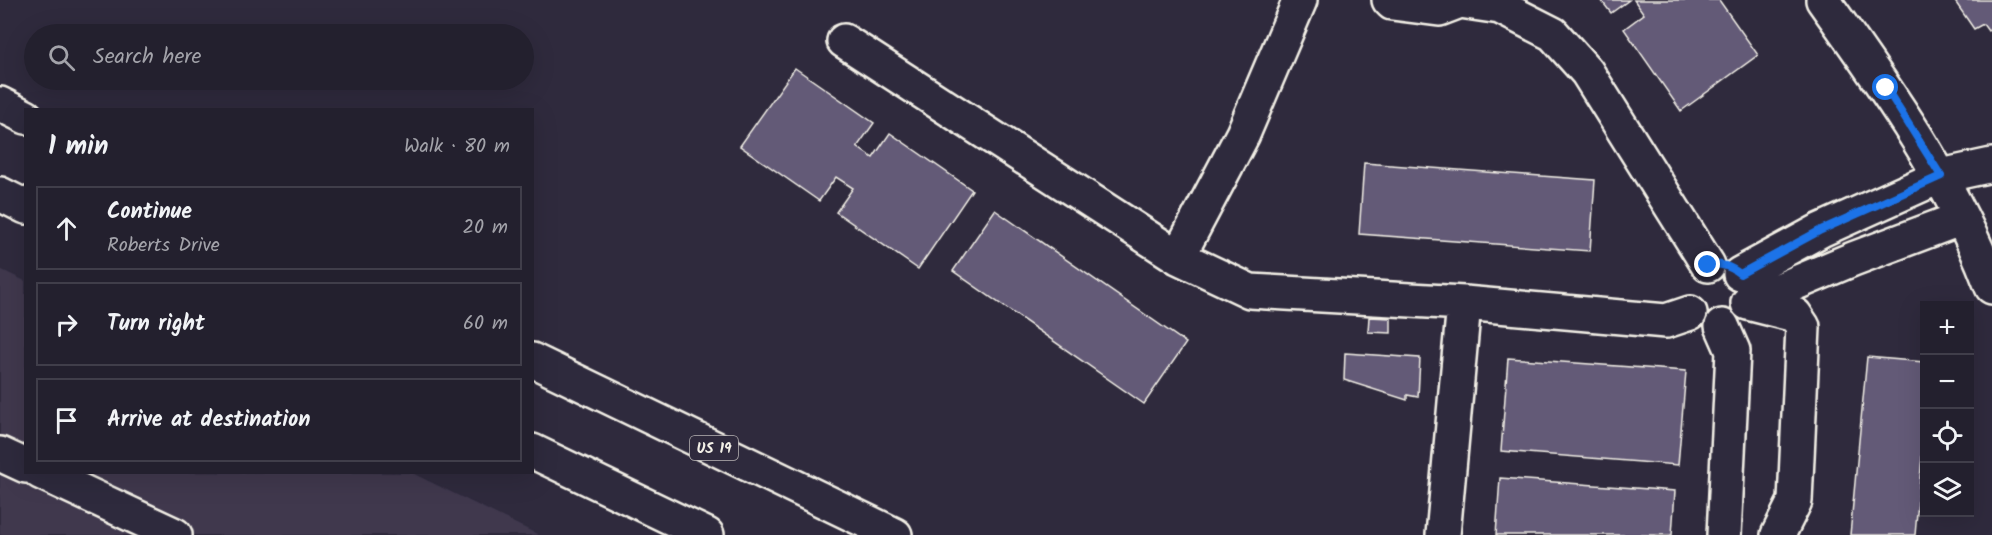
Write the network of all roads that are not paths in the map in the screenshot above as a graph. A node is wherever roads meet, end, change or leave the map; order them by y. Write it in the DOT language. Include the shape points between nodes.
graph roads {
  1 [pos="1300,0"];
  2 [pos="1389,0"];
  3 [pos="1459,0"];
  4 [pos="1823,0"];
  5 [pos="844,41"];
  6 [pos="0,104"];
  7 [pos="24,116"];
  8 [pos="1992,165"];
  9 [pos="1941,176"];
  10 [pos="0,194"];
  11 [pos="24,206"];
  12 [pos="1962,218"];
  13 [pos="1178,257"];
  14 [pos="1708,265"];
  15 [pos="1992,287"];
  16 [pos="1744,288"];
  17 [pos="1464,303"];
  18 [pos="1690,313"];
  19 [pos="1722,326"];
  20 [pos="534,361"];
  21 [pos="534,452"];
  22 [pos="0,454"];
  23 [pos="24,465"];
  24 [pos="44,474"];
  25 [pos="175,535"];
  26 [pos="707,535"];
  27 [pos="896,535"];
  28 [pos="1443,535"];
  29 [pos="1724,535"];
  30 [pos="1778,535"];
  1 -- 13 [label="main road" via="1243,134"];
  2 -- 3 [label="main road" via="1439,9"];
  3 -- 14 [label="main road" via="1500,7 1553,34 1587,72"];
  4 -- 9 [label="main road" via="1886,88"];
  5 -- 13 [label="main road"];
  6 -- 7 [label="main road"];
  8 -- 9 [label="main road"];
  9 -- 12 [label="main road"];
  9 -- 16 [label="main road" via="1821,230"];
  10 -- 11 [label="main road"];
  12 -- 15 [label="main road"];
  12 -- 16 [label="main road" via="1853,259"];
  13 -- 17 [label="main road" via="1250,291"];
  14 -- 16 [label="main road" via="1732,267"];
  14 -- 18 [label="main road" via="1693,274 1688,283 1685,293"];
  16 -- 19 [label="main road" via="1744,312"];
  16 -- 30 [label="main road" via="1795,315 1803,327 1795,501"];
  17 -- 18 [label="main road" via="1666,321"];
  17 -- 28 [label="main road"];
  18 -- 19 [label="main road" via="1707,326"];
  19 -- 29 [label="main road" via="1733,351"];
  20 -- 27 [label="main road, US 19"];
  21 -- 26 [label="main road"];
  22 -- 23 [label="main road"];
  24 -- 25 [label="main road"];
}
